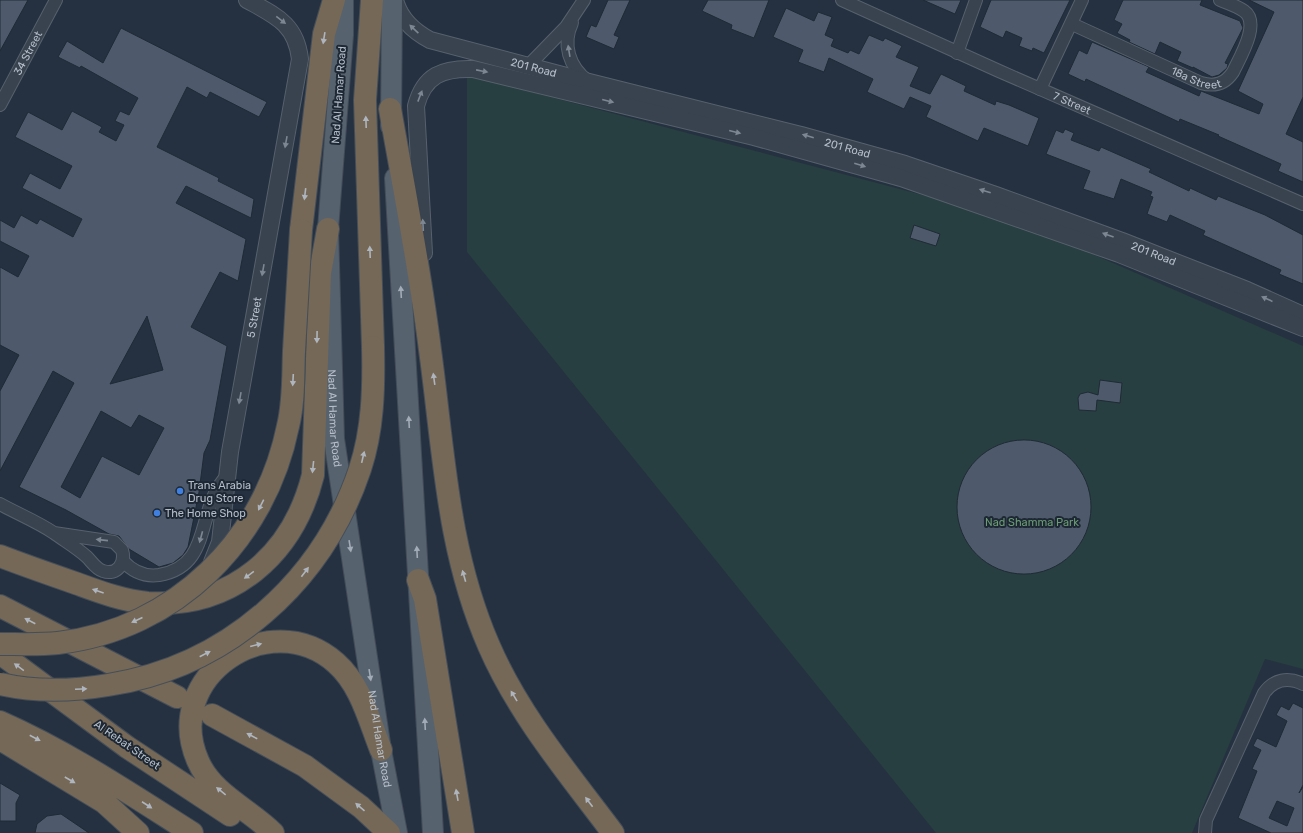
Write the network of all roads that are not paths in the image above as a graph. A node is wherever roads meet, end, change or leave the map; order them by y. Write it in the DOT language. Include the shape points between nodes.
graph roads {
  1 [pos="56,0"];
  2 [pos="247,0"];
  3 [pos="334,0"];
  4 [pos="343,0"];
  5 [pos="372,0"];
  6 [pos="392,0"];
  7 [pos="396,0"];
  8 [pos="584,0"];
  9 [pos="842,0"];
  10 [pos="976,0"];
  11 [pos="1082,0"];
  12 [pos="1220,0"];
  13 [pos="576,12"];
  14 [pos="1072,24"];
  15 [pos="445,45"];
  16 [pos="957,53"];
  17 [pos="528,66"];
  18 [pos="443,71"];
  19 [pos="589,82"];
  20 [pos="1040,89"];
  21 [pos="0,105"];
  22 [pos="390,109"];
  23 [pos="1303,204"];
  24 [pos="328,229"];
  25 [pos="1303,315"];
  26 [pos="1303,328"];
  27 [pos="428,334"];
  28 [pos="226,476"];
  29 [pos="0,504"];
  30 [pos="54,533"];
  31 [pos="0,556"];
  32 [pos="124,561"];
  33 [pos="418,580"];
  34 [pos="127,600"];
  35 [pos="0,606"];
  36 [pos="0,644"];
  37 [pos="0,653"];
  38 [pos="0,684"];
  39 [pos="1303,684"];
  40 [pos="177,697"];
  41 [pos="212,715"];
  42 [pos="0,722"];
  43 [pos="0,739"];
  44 [pos="381,750"];
  45 [pos="138,833"];
  46 [pos="192,833"];
  47 [pos="258,833"];
  48 [pos="273,833"];
  49 [pos="389,833"];
  50 [pos="397,833"];
  51 [pos="433,833"];
  52 [pos="463,833"];
  53 [pos="613,833"];
  54 [pos="1205,833"];
  1 -- 21 [label="street, 34 Street"];
  2 -- 28 [label="street, 5 Street, one-way" via="289,27 295,37 300,59"];
  3 -- 36 [label="highway, one-way, bridge" via="324,34 301,230 289,424 272,483 258,511 221,561 198,582 147,616 118,628 58,643"];
  4 -- 24 [label="main road, Nad Al Hamar Road" via="343,35"];
  38 -- 5 [label="highway, one-way, bridge" via="48,690 130,682 170,670 207,653 242,632 274,606 302,576 326,543 346,507 358,475 370,429 374,388 365,100"];
  6 -- 22 [label="main road"];
  15 -- 7 [label="street, 201 Road, one-way" via="418,34 400,12"];
  8 -- 13 [label="street"];
  9 -- 16 [label="street, 7 Street"];
  10 -- 16 [label="street"];
  11 -- 14 [label="street"];
  12 -- 14 [label="street, 18a Street" via="1245,11 1250,18 1251,27 1233,72 1229,78 1215,85 1200,83"];
  13 -- 17 [label="street" via="554,41"];
  19 -- 13 [label="street, one-way" via="577,71 568,49 568,34"];
  14 -- 20 [label="street"];
  15 -- 17 [label="street, 201 Road"];
  15 -- 18 [label="street"];
  16 -- 20 [label="street, 7 Street"];
  17 -- 19 [label="street, 201 Road"];
  18 -- 26 [label="street, 201 Road, one-way" via="483,70 754,137 901,178 1119,254"];
  27 -- 18 [label="street, one-way" via="416,106 425,85"];
  25 -- 19 [label="street, 201 Road, one-way" via="1122,241 905,164 801,134"];
  20 -- 23 [label="street, 7 Street"];
  22 -- 27 [label="highway"];
  33 -- 22 [label="main road, one-way"];
  24 -- 34 [label="highway, one-way" via="320,273 315,454 308,495 300,515 290,533 273,554 246,577 228,588 202,597 168,603"];
  24 -- 44 [label="main road, Nad Al Hamar Road, one-way" via="334,439"];
  53 -- 27 [label="highway, one-way" via="526,715 500,670 478,619 460,561 448,502"];
  28 -- 32 [label="street, one-way" via="211,497 200,542 187,562 166,574 155,576 136,572"];
  28 -- 34 [label="street, 5 Street" via="220,542 215,558 204,572 191,584 178,591"];
  29 -- 30 [label="street"];
  32 -- 30 [label="street, one-way" via="122,550 114,542"];
  30 -- 32 [label="street" via="101,570 114,571"];
  34 -- 31 [label="highway, one-way"];
  51 -- 33 [label="main road, one-way"];
  52 -- 33 [label="highway, one-way" via="425,599"];
  40 -- 35 [label="highway, one-way"];
  47 -- 37 [label="highway, Al Rebat Street, one-way" via="127,746"];
  39 -- 54 [label="street" via="1292,680 1279,681 1268,687 1264,693 1206,820"];
  49 -- 41 [label="highway, one-way" via="361,807 305,766"];
  42 -- 46 [label="highway, one-way" via="32,736 84,766"];
  43 -- 45 [label="highway, one-way" via="104,802"];
  48 -- 44 [label="highway, one-way" via="255,816 218,789 206,776 192,744 193,708 208,676 220,663 246,648 268,642 304,645 320,652 335,662 358,690"];
  44 -- 50 [label="main road, Nad Al Hamar Road"];
}
